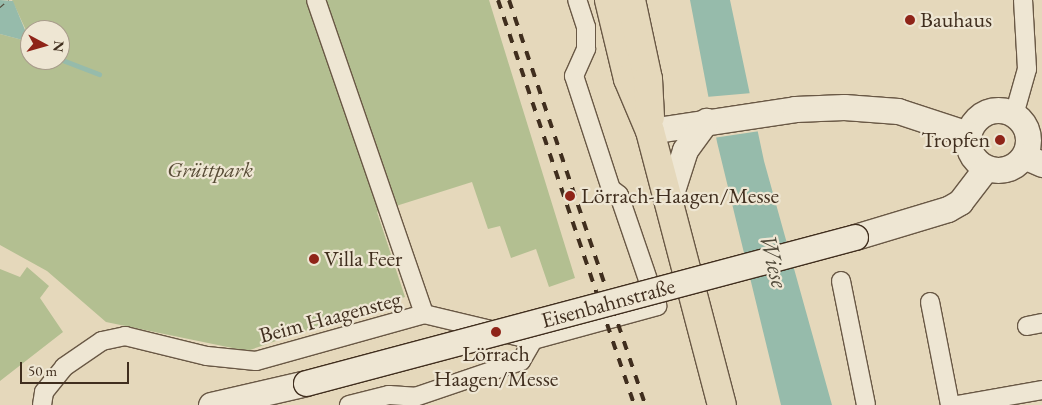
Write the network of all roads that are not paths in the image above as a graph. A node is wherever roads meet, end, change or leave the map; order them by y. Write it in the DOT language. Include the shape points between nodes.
graph roads {
  1 [pos="316,0"];
  2 [pos="577,0"];
  3 [pos="609,0"];
  4 [pos="631,0"];
  5 [pos="1023,0"];
  6 [pos="1014,115"];
  7 [pos="694,128"];
  8 [pos="650,131"];
  9 [pos="968,134"];
  10 [pos="1033,160"];
  11 [pos="986,168"];
  12 [pos="668,203"];
  13 [pos="842,281"];
  14 [pos="930,302"];
  15 [pos="424,314"];
  16 [pos="533,340"];
  17 [pos="1036,395"];
  18 [pos="42,405"];
  19 [pos="211,405"];
  20 [pos="349,405"];
  21 [pos="722,405"];
  22 [pos="866,405"];
  23 [pos="950,405"];
  24 [pos="957,405"];
  1 -- 15 [label="street, Beim Haagensteg"];
  2 -- 16 [label="street, Beim Haagensteg" via="586,27 586,49 574,76 611,190 619,195 657,306"];
  3 -- 8 [label="main road" via="628,79"];
  4 -- 8 [label="main road" via="648,79"];
  5 -- 6 [label="street" via="1027,69"];
  6 -- 9 [label="street" via="986,112"];
  6 -- 10 [label="street" via="1028,133"];
  7 -- 8 [label="street"];
  7 -- 9 [label="street" via="795,109 898,111"];
  7 -- 12 [label="street"];
  8 -- 12 [label="main road"];
  9 -- 11 [label="street" via="971,154"];
  10 -- 11 [label="street" via="1007,169"];
  11 -- 19 [label="street, Eisenbahnstraße, bridge" via="960,202 948,210 306,383"];
  12 -- 21 [label="main road"];
  13 -- 22 [label="street"];
  14 -- 23 [label="street"];
  15 -- 16 [label="street, Beim Haagensteg"];
  15 -- 18 [label="street, Beim Haagensteg" via="256,361 207,356 125,336 102,341 64,367 44,392"];
  16 -- 20 [label="street" via="521,361 416,397 389,395"];
  17 -- 24 [label="street"];
}
